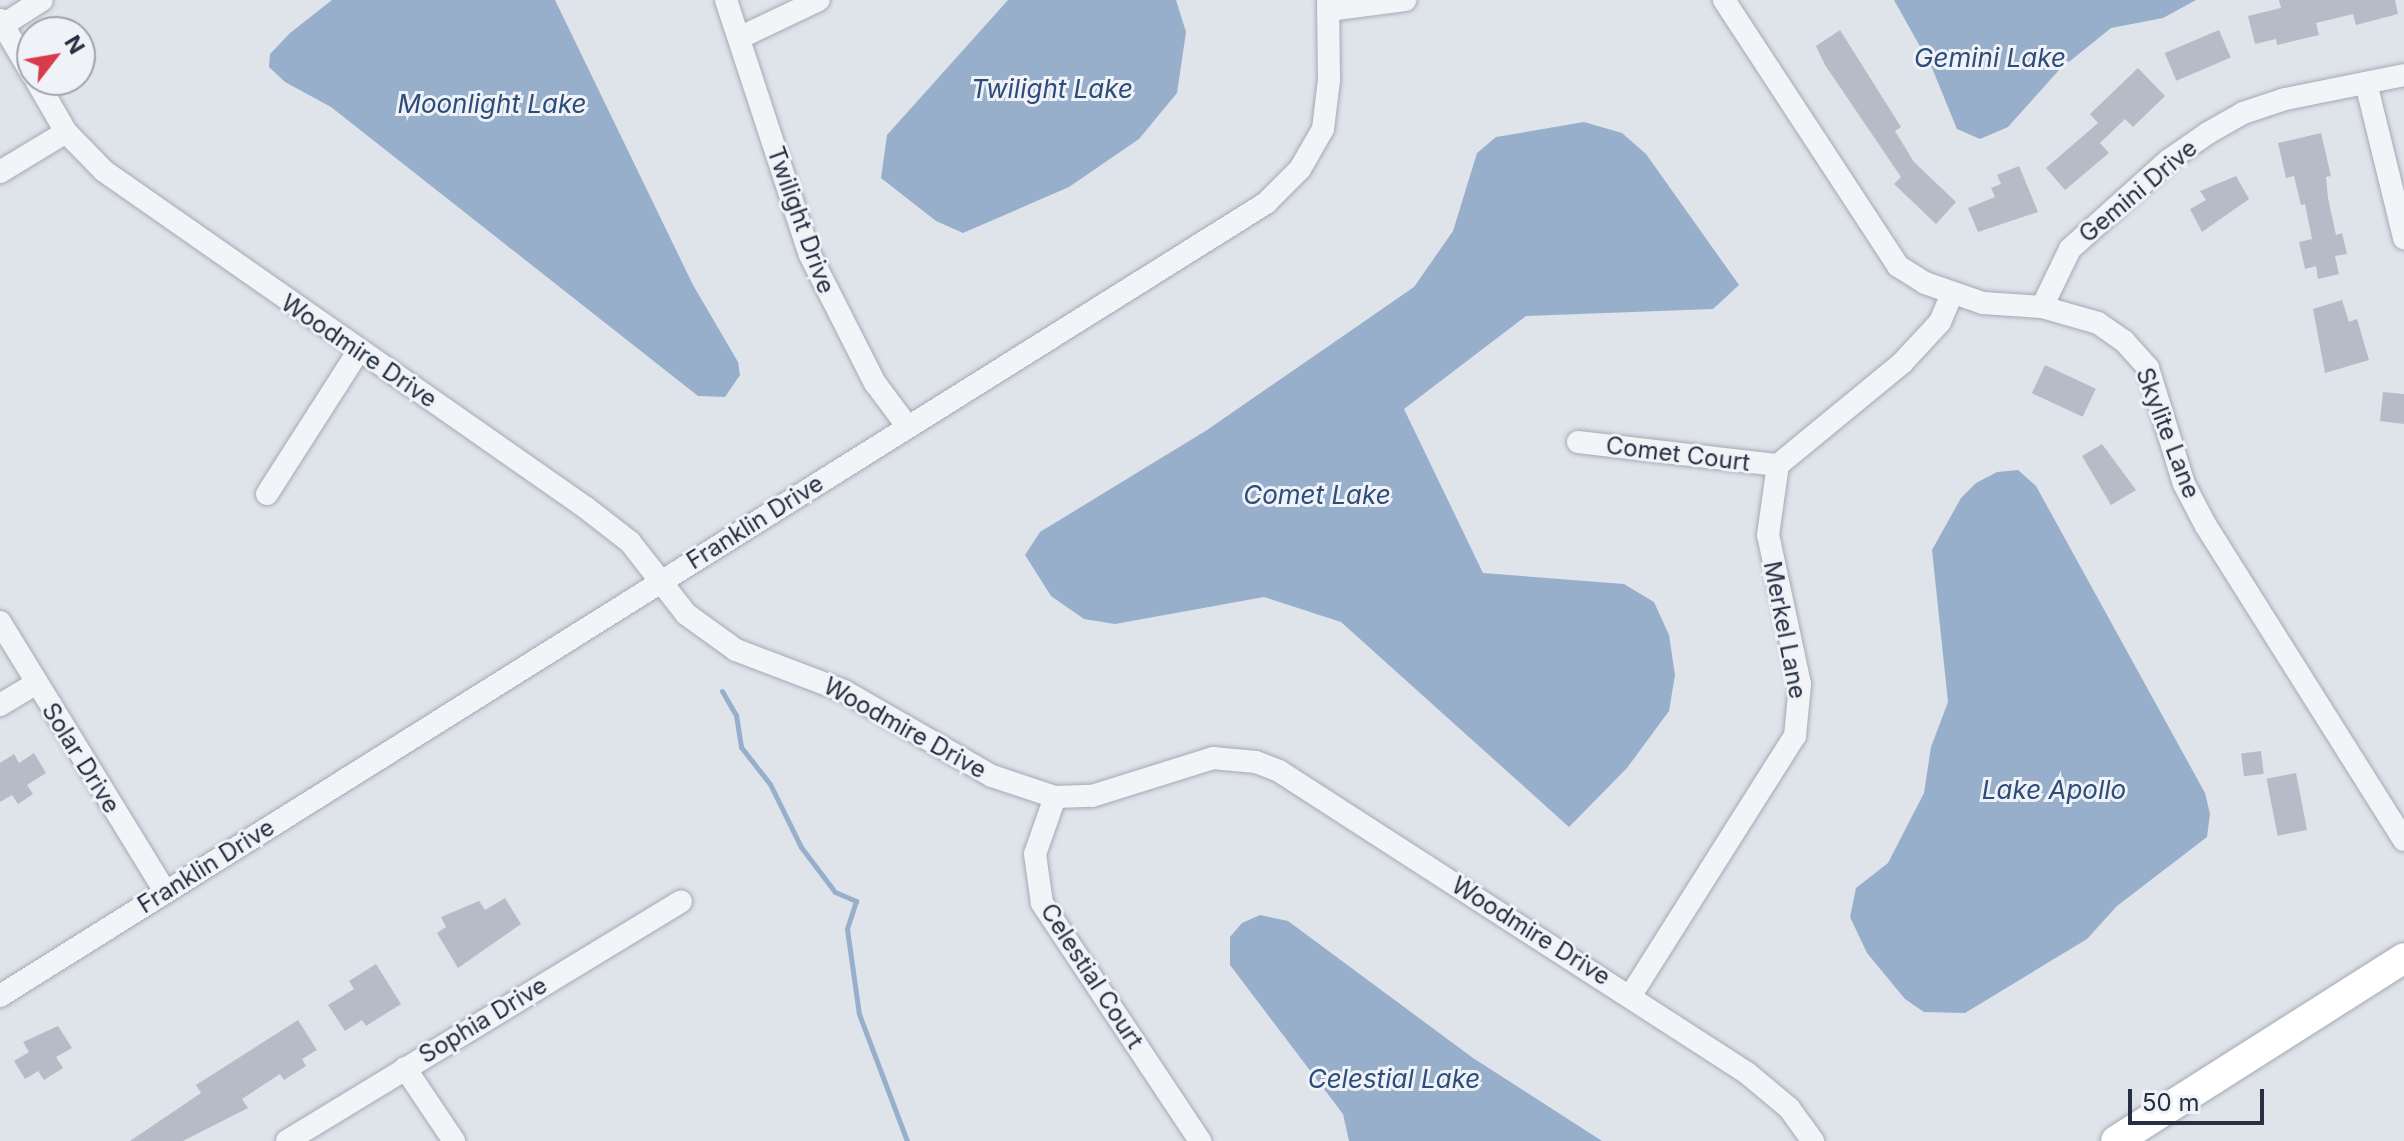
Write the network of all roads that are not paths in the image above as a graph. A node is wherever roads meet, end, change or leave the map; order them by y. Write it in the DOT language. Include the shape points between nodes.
graph roads {
  1 [pos="42,0"];
  2 [pos="726,0"];
  3 [pos="819,0"];
  4 [pos="1405,0"];
  5 [pos="1724,0"];
  6 [pos="1329,5"];
  7 [pos="2,22"];
  8 [pos="741,37"];
  9 [pos="16,46"];
  10 [pos="2404,75"];
  11 [pos="2366,83"];
  12 [pos="45,96"];
  13 [pos="66,132"];
  14 [pos="0,172"];
  15 [pos="2404,238"];
  16 [pos="1952,294"];
  17 [pos="2042,307"];
  18 [pos="359,350"];
  19 [pos="907,426"];
  20 [pos="1578,442"];
  21 [pos="1778,465"];
  22 [pos="267,494"];
  23 [pos="658,582"];
  24 [pos="0,622"];
  25 [pos="35,684"];
  26 [pos="0,705"];
  27 [pos="1055,797"];
  28 [pos="2404,840"];
  29 [pos="165,891"];
  30 [pos="681,901"];
  31 [pos="2404,958"];
  32 [pos="1631,995"];
  33 [pos="0,996"];
  34 [pos="405,1068"];
  35 [pos="287,1141"];
  36 [pos="454,1141"];
  37 [pos="1200,1141"];
  38 [pos="1813,1141"];
  39 [pos="2116,1141"];
  1 -- 7 [label="street"];
  2 -- 8 [label="street, Twilight Drive"];
  3 -- 8 [label="street"];
  4 -- 6 [label="street, Franklin Drive"];
  5 -- 16 [label="street, Skylite Lane" via="1898,266"];
  6 -- 19 [label="street, Franklin Drive" via="1323,129 1300,169 1266,203"];
  7 -- 9 [label="street"];
  8 -- 19 [label="street, Twilight Drive" via="810,255 875,383"];
  10 -- 11 [label="street, Gemini Drive"];
  11 -- 15 [label="street"];
  11 -- 17 [label="street, Gemini Drive" via="2243,113 2169,160 2070,249"];
  12 -- 13 [label="street, Woodmire Drive"];
  13 -- 14 [label="street"];
  13 -- 18 [label="street, Woodmire Drive" via="142,200"];
  16 -- 17 [label="street, Skylite Lane" via="1983,303"];
  16 -- 21 [label="street" via="1940,322 1902,363"];
  17 -- 28 [label="street, Skylite Lane" via="2098,323 2124,341 2148,368 2184,484 2206,526"];
  18 -- 22 [label="street"];
  18 -- 23 [label="street, Woodmire Drive" via="585,507 630,542"];
  19 -- 23 [label="street, Franklin Drive"];
  20 -- 21 [label="street, Comet Court"];
  21 -- 32 [label="street, Merkel Lane" via="1768,535 1800,684 1795,736"];
  23 -- 27 [label="street, Woodmire Drive" via="708,632 736,650 844,691 992,776"];
  23 -- 29 [label="street, Franklin Drive"];
  24 -- 25 [label="street, Solar Drive"];
  25 -- 26 [label="street"];
  25 -- 29 [label="street, Solar Drive"];
  27 -- 32 [label="street, Woodmire Drive" via="1123,788 1191,762 1256,762 1279,771"];
  27 -- 37 [label="street, Celestial Court" via="1035,854 1042,903"];
  29 -- 33 [label="street, Franklin Drive"];
  30 -- 34 [label="street, Sophia Drive"];
  31 -- 39 [label="street"];
  32 -- 38 [label="street, Woodmire Drive" via="1765,1086"];
  34 -- 35 [label="street, Sophia Drive"];
  34 -- 36 [label="street"];
}
